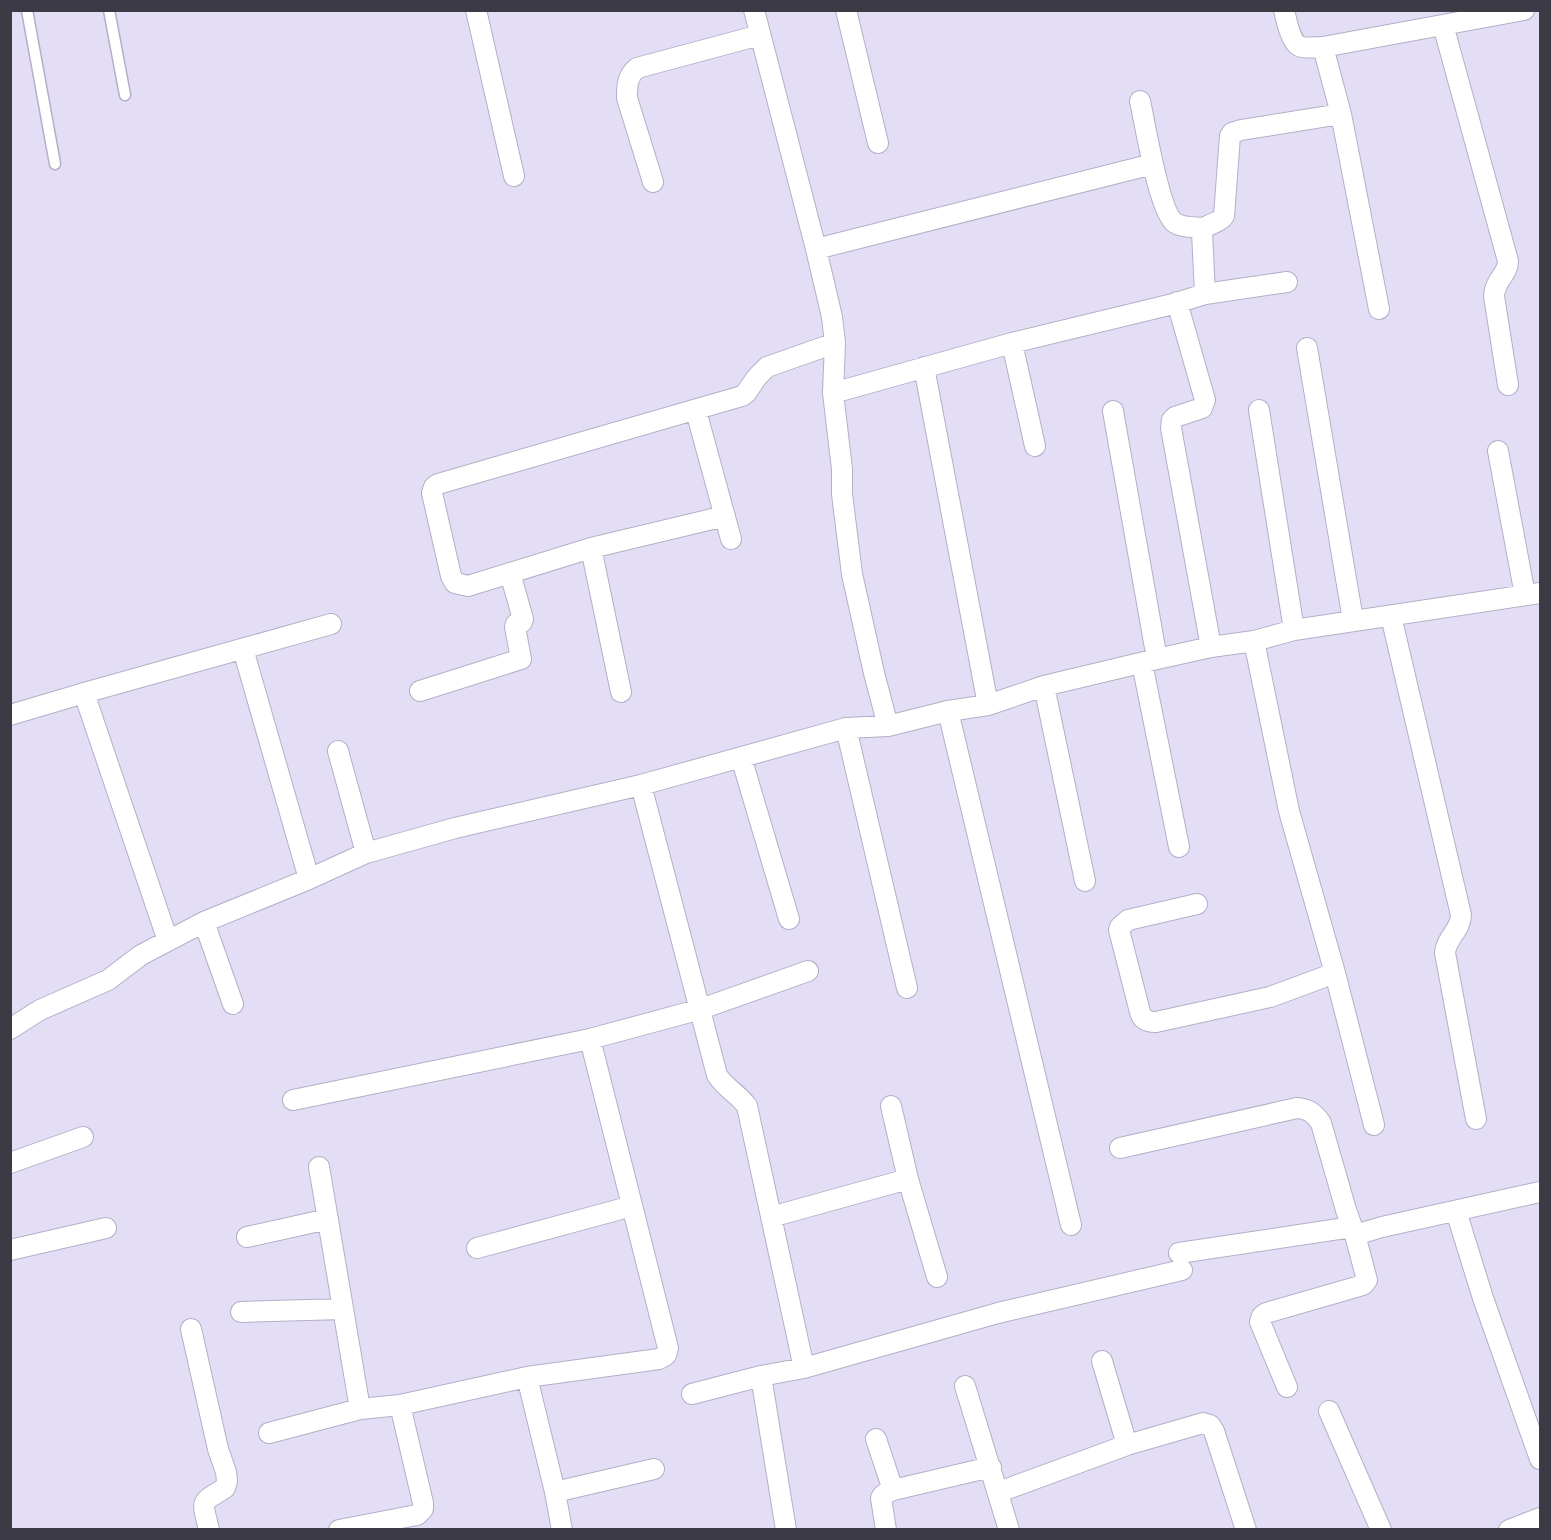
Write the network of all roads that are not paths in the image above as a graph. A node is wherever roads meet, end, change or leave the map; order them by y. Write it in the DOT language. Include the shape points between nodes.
graph roads {
  1 [pos="27,10"];
  2 [pos="109,10"];
  3 [pos="476,10"];
  4 [pos="754,10"];
  5 [pos="846,10"];
  6 [pos="1284,10"];
  7 [pos="1524,10"];
  8 [pos="1443,25"];
  9 [pos="760,35"];
  10 [pos="1323,47"];
  11 [pos="125,95"];
  12 [pos="1140,101"];
  13 [pos="1341,114"];
  14 [pos="878,143"];
  15 [pos="55,164"];
  16 [pos="1153,164"];
  17 [pos="514,176"];
  18 [pos="653,182"];
  19 [pos="1203,228"];
  20 [pos="816,249"];
  21 [pos="1287,282"];
  22 [pos="1205,294"];
  23 [pos="1177,302"];
  24 [pos="1379,309"];
  25 [pos="835,343"];
  26 [pos="1012,343"];
  27 [pos="1307,348"];
  28 [pos="924,367"];
  29 [pos="1508,385"];
  30 [pos="833,393"];
  31 [pos="1258,410"];
  32 [pos="696,411"];
  33 [pos="1113,411"];
  34 [pos="1035,446"];
  35 [pos="1498,452"];
  36 [pos="725,516"];
  37 [pos="731,539"];
  38 [pos="591,548"];
  39 [pos="510,573"];
  40 [pos="1533,594"];
  41 [pos="1391,616"];
  42 [pos="1353,620"];
  43 [pos="331,624"];
  44 [pos="1294,630"];
  45 [pos="1254,641"];
  46 [pos="1211,648"];
  47 [pos="243,649"];
  48 [pos="1150,661"];
  49 [pos="1044,686"];
  50 [pos="420,691"];
  51 [pos="621,692"];
  52 [pos="84,693"];
  53 [pos="988,705"];
  54 [pos="948,711"];
  55 [pos="10,715"];
  56 [pos="888,726"];
  57 [pos="846,728"];
  58 [pos="338,751"];
  59 [pos="741,757"];
  60 [pos="641,785"];
  61 [pos="1179,848"];
  62 [pos="366,853"];
  63 [pos="309,879"];
  64 [pos="1085,882"];
  65 [pos="1197,904"];
  66 [pos="789,919"];
  67 [pos="204,922"];
  68 [pos="168,941"];
  69 [pos="807,972"];
  70 [pos="1335,973"];
  71 [pos="907,988"];
  72 [pos="233,1004"];
  73 [pos="701,1009"];
  74 [pos="10,1029"];
  75 [pos="590,1039"];
  76 [pos="293,1100"];
  77 [pos="891,1106"];
  78 [pos="1476,1119"];
  79 [pos="1374,1125"];
  80 [pos="83,1137"];
  81 [pos="1120,1148"];
  82 [pos="10,1163"];
  83 [pos="319,1167"];
  84 [pos="908,1179"];
  85 [pos="1540,1192"];
  86 [pos="632,1206"];
  87 [pos="1456,1211"];
  88 [pos="771,1217"];
  89 [pos="328,1219"];
  90 [pos="1071,1225"];
  91 [pos="106,1228"];
  92 [pos="1354,1231"];
  93 [pos="247,1237"];
  94 [pos="477,1248"];
  95 [pos="10,1250"];
  96 [pos="937,1277"];
  97 [pos="343,1309"];
  98 [pos="241,1312"];
  99 [pos="191,1329"];
  100 [pos="1102,1361"];
  101 [pos="804,1368"];
  102 [pos="761,1376"];
  103 [pos="527,1377"];
  104 [pos="965,1386"];
  105 [pos="1287,1387"];
  106 [pos="692,1394"];
  107 [pos="400,1405"];
  108 [pos="360,1409"];
  109 [pos="1329,1411"];
  110 [pos="268,1433"];
  111 [pos="876,1438"];
  112 [pos="1127,1445"];
  113 [pos="1540,1459"];
  114 [pos="991,1467"];
  115 [pos="654,1469"];
  116 [pos="893,1490"];
  117 [pos="555,1492"];
  118 [pos="999,1492"];
  119 [pos="1540,1518"];
  120 [pos="208,1530"];
  121 [pos="339,1530"];
  122 [pos="562,1530"];
  123 [pos="786,1530"];
  124 [pos="886,1530"];
  125 [pos="1009,1530"];
  126 [pos="1246,1530"];
  127 [pos="1381,1530"];
  128 [pos="1509,1530"];
  1 -- 15 [label="lane"];
  2 -- 11 [label="lane"];
  3 -- 17 [label="street"];
  4 -- 9 [label="street"];
  5 -- 14 [label="street"];
  6 -- 10 [label="street" via="1295,44"];
  7 -- 8 [label="street"];
  8 -- 10 [label="street"];
  8 -- 29 [label="street" via="1508,261 1507,270 1495,285 1494,296"];
  9 -- 18 [label="street" via="632,71 627,98"];
  9 -- 20 [label="street"];
  10 -- 13 [label="street"];
  12 -- 16 [label="street"];
  13 -- 19 [label="street" via="1232,133 1224,216"];
  13 -- 24 [label="street"];
  16 -- 19 [label="street" via="1172,220"];
  16 -- 20 [label="street"];
  19 -- 22 [label="street"];
  20 -- 25 [label="street"];
  21 -- 22 [label="street"];
  22 -- 23 [label="street"];
  23 -- 26 [label="street"];
  23 -- 46 [label="street" via="1205,400 1202,408 1175,417 1171,428"];
  25 -- 30 [label="street"];
  25 -- 32 [label="street" via="767,367 742,396"];
  26 -- 28 [label="street"];
  26 -- 34 [label="street"];
  27 -- 42 [label="street"];
  28 -- 30 [label="street"];
  28 -- 53 [label="street"];
  30 -- 56 [label="street" via="852,574"];
  31 -- 44 [label="street"];
  32 -- 36 [label="street"];
  32 -- 39 [label="street" via="434,487 432,497 455,583 468,586"];
  33 -- 48 [label="street"];
  35 -- 40 [label="street"];
  36 -- 37 [label="street"];
  36 -- 38 [label="street"];
  38 -- 39 [label="street"];
  38 -- 51 [label="street"];
  39 -- 50 [label="street" via="523,619 515,627 521,659"];
  40 -- 41 [label="street"];
  41 -- 42 [label="street"];
  41 -- 78 [label="street" via="1461,915 1445,953"];
  42 -- 44 [label="street"];
  43 -- 47 [label="street"];
  44 -- 45 [label="street"];
  45 -- 46 [label="street"];
  45 -- 70 [label="street" via="1289,812"];
  46 -- 48 [label="street"];
  47 -- 52 [label="street"];
  47 -- 63 [label="street"];
  48 -- 49 [label="street"];
  48 -- 61 [label="street"];
  49 -- 53 [label="street"];
  49 -- 64 [label="street"];
  52 -- 55 [label="street"];
  52 -- 68 [label="street"];
  53 -- 54 [label="street"];
  54 -- 56 [label="street"];
  54 -- 90 [label="street"];
  56 -- 57 [label="street"];
  57 -- 59 [label="street"];
  57 -- 71 [label="street"];
  58 -- 62 [label="street"];
  59 -- 60 [label="street"];
  59 -- 66 [label="street"];
  60 -- 62 [label="street"];
  60 -- 73 [label="street"];
  62 -- 63 [label="street"];
  63 -- 67 [label="street"];
  65 -- 70 [label="street" via="1128,920 1119,927 1140,1012 1147,1021 1270,997"];
  67 -- 68 [label="street"];
  67 -- 72 [label="street"];
  68 -- 74 [label="street" via="108,981 40,1010"];
  69 -- 73 [label="street"];
  70 -- 79 [label="street"];
  73 -- 75 [label="street"];
  73 -- 88 [label="street" via="717,1075 747,1106"];
  75 -- 76 [label="street"];
  75 -- 86 [label="street"];
  77 -- 84 [label="street"];
  80 -- 82 [label="street"];
  81 -- 92 [label="street" via="1297,1108 1311,1111 1321,1123"];
  83 -- 89 [label="street"];
  84 -- 88 [label="street"];
  84 -- 96 [label="street"];
  85 -- 87 [label="street"];
  86 -- 94 [label="street"];
  86 -- 103 [label="street" via="668,1348 666,1355"];
  87 -- 92 [label="street"];
  87 -- 113 [label="street"];
  88 -- 101 [label="street"];
  89 -- 93 [label="street"];
  89 -- 97 [label="street"];
  91 -- 95 [label="street"];
  92 -- 101 [label="street" via="1181,1261"];
  92 -- 105 [label="street" via="1367,1276 1363,1286 1262,1316 1260,1322"];
  97 -- 98 [label="street"];
  97 -- 108 [label="street"];
  99 -- 120 [label="street" via="227,1481 225,1488 203,1505"];
  100 -- 112 [label="street"];
  101 -- 102 [label="street"];
  102 -- 106 [label="street"];
  102 -- 123 [label="street"];
  103 -- 107 [label="street"];
  103 -- 117 [label="street"];
  104 -- 114 [label="street"];
  107 -- 108 [label="street"];
  107 -- 121 [label="street" via="423,1509 417,1515"];
  108 -- 110 [label="street"];
  109 -- 127 [label="street"];
  111 -- 116 [label="street"];
  112 -- 118 [label="street"];
  112 -- 126 [label="street" via="1199,1423 1210,1425"];
  114 -- 116 [label="street"];
  114 -- 118 [label="street"];
  115 -- 117 [label="street"];
  116 -- 124 [label="street" via="881,1498"];
  117 -- 122 [label="street"];
  118 -- 125 [label="street"];
  119 -- 128 [label="street"];
}
